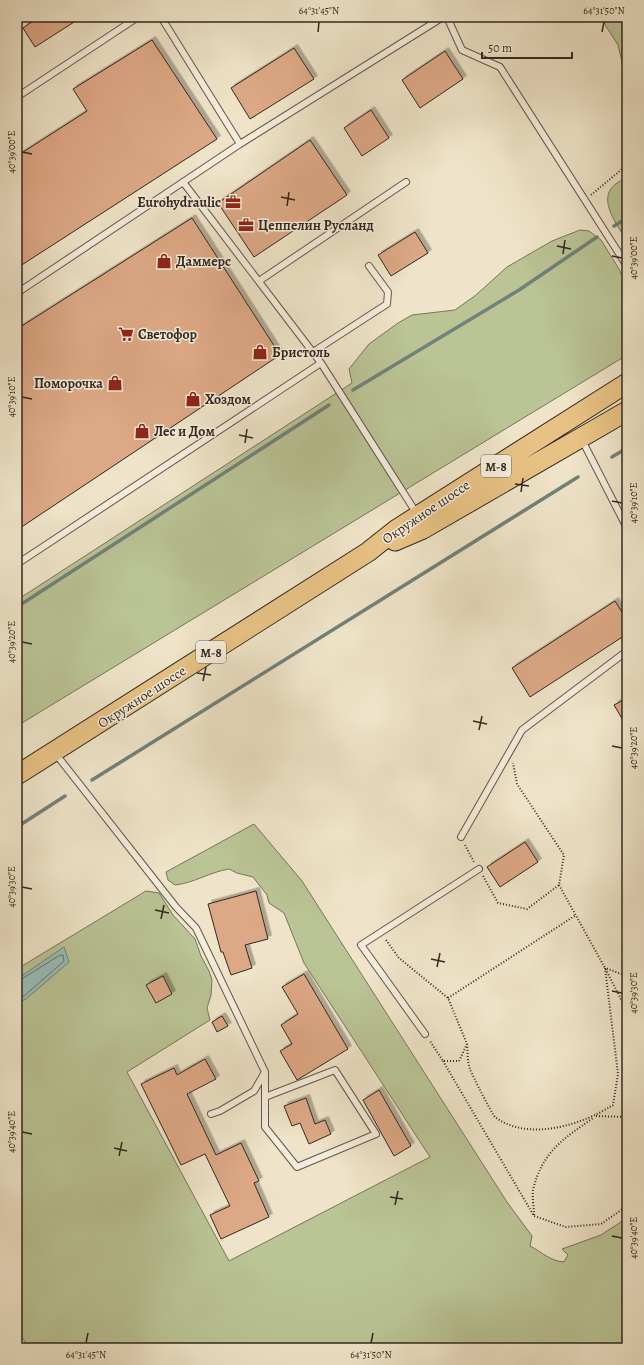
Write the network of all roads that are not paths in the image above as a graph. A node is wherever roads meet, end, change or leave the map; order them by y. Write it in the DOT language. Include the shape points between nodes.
graph roads {
  1 [pos="138,17"];
  2 [pos="160,17"];
  3 [pos="442,17"];
  4 [pos="447,17"];
  5 [pos="17,97"];
  6 [pos="240,144"];
  7 [pos="183,182"];
  8 [pos="406,182"];
  9 [pos="369,266"];
  10 [pos="627,266"];
  11 [pos="259,281"];
  12 [pos="17,293"];
  13 [pos="313,352"];
  14 [pos="322,363"];
  15 [pos="627,383"];
  16 [pos="627,411"];
  17 [pos="581,438"];
  18 [pos="418,515"];
  19 [pos="627,528"];
  20 [pos="368,552"];
  21 [pos="17,564"];
  22 [pos="627,651"];
  23 [pos="55,752"];
  24 [pos="17,775"];
  25 [pos="461,837"];
  26 [pos="478,869"];
  27 [pos="425,1034"];
  28 [pos="265,1072"];
  29 [pos="265,1097"];
  30 [pos="210,1114"];
  1 -- 5 [label="lane"];
  2 -- 6 [label="lane"];
  3 -- 6 [label="lane"];
  4 -- 10 [label="lane" via="462,50 500,67"];
  6 -- 7 [label="lane"];
  7 -- 11 [label="lane"];
  7 -- 12 [label="lane"];
  8 -- 11 [label="lane"];
  9 -- 13 [label="lane" via="388,292 387,304"];
  11 -- 13 [label="lane"];
  13 -- 14 [label="lane"];
  14 -- 18 [label="lane"];
  14 -- 21 [label="lane"];
  15 -- 18 [label="main road, Окружное шоссе / М-8"];
  16 -- 17 [label="main road, Окружное шоссе / М-8"];
  17 -- 19 [label="lane"];
  17 -- 20 [label="main road, Окружное шоссе / М-8" via="423,529"];
  18 -- 20 [label="main road, Окружное шоссе / М-8"];
  20 -- 23 [label="main road, Окружное шоссе / М-8"];
  22 -- 25 [label="lane" via="522,730"];
  23 -- 24 [label="main road, Окружное шоссе / М-8"];
  23 -- 28 [label="lane" via="196,928"];
  26 -- 27 [label="lane" via="361,945"];
  28 -- 29 [label="lane"];
  28 -- 30 [label="lane" via="254,1091"];
  29 -- 29 [label="lane" via="265,1127 297,1167 376,1134 335,1070"];
}
